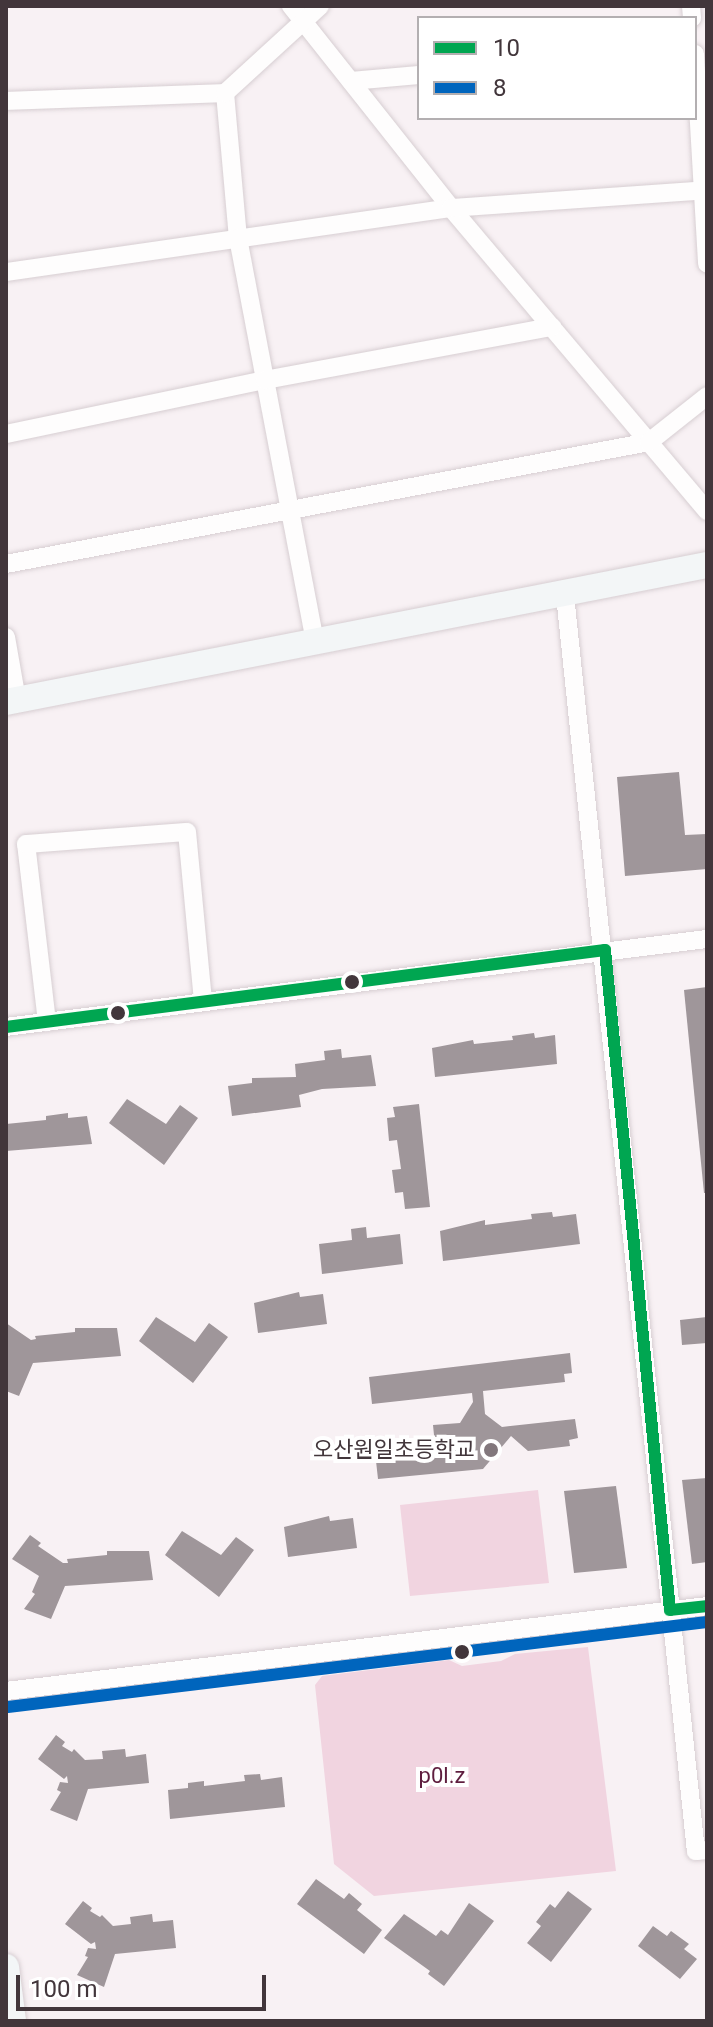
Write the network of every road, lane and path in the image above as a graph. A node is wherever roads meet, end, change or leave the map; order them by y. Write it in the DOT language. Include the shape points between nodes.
graph roads {
  1 [pos="291,6"];
  2 [pos="320,6"];
  3 [pos="303,22"];
  4 [pos="417,75"];
  5 [pos="697,79"];
  6 [pos="351,81"];
  7 [pos="225,93"];
  8 [pos="6,101"];
  9 [pos="706,190"];
  10 [pos="451,208"];
  11 [pos="238,238"];
  12 [pos="707,264"];
  13 [pos="6,272"];
  14 [pos="552,327"];
  15 [pos="265,380"];
  16 [pos="707,396"];
  17 [pos="6,434"];
  18 [pos="649,442"];
  19 [pos="290,509"];
  20 [pos="707,511"];
  21 [pos="6,564"];
  22 [pos="707,565"];
  23 [pos="565,595"];
  24 [pos="6,637"];
  25 [pos="315,643"];
  26 [pos="11,701"];
  27 [pos="707,939"];
  28 [pos="605,950"];
  29 [pos="203,1000"];
  30 [pos="47,1022"];
  31 [pos="6,1027"];
  32 [pos="707,1606"];
  33 [pos="670,1610"];
  34 [pos="6,1691"];
  35 [pos="707,1850"];
  36 [pos="6,1967"];
  37 [pos="13,2021"];
  1 -- 3 [label="street"];
  2 -- 3 [label="street"];
  3 -- 6 [label="street"];
  3 -- 7 [label="street"];
  4 -- 6 [label="street"];
  5 -- 9 [label="street"];
  6 -- 10 [label="street"];
  7 -- 8 [label="street"];
  7 -- 11 [label="street"];
  9 -- 10 [label="street"];
  9 -- 12 [label="street"];
  10 -- 11 [label="street"];
  10 -- 14 [label="street"];
  11 -- 13 [label="street"];
  11 -- 15 [label="street"];
  14 -- 15 [label="street"];
  14 -- 18 [label="street"];
  15 -- 17 [label="street"];
  15 -- 19 [label="street"];
  16 -- 18 [label="street"];
  18 -- 19 [label="street"];
  18 -- 20 [label="street"];
  19 -- 21 [label="street"];
  19 -- 25 [label="street"];
  22 -- 23 [label="street"];
  23 -- 25 [label="street"];
  23 -- 28 [label="street"];
  24 -- 26 [label="street"];
  25 -- 26 [label="street"];
  27 -- 28 [label="street"];
  28 -- 29 [label="street"];
  28 -- 33 [label="street"];
  29 -- 30 [label="street"];
  29 -- 30 [label="street" via="187,832 26,844"];
  30 -- 31 [label="street"];
  32 -- 33 [label="street"];
  33 -- 34 [label="street"];
  33 -- 35 [label="street" via="696,1851"];
  36 -- 37 [label="street"];
}
